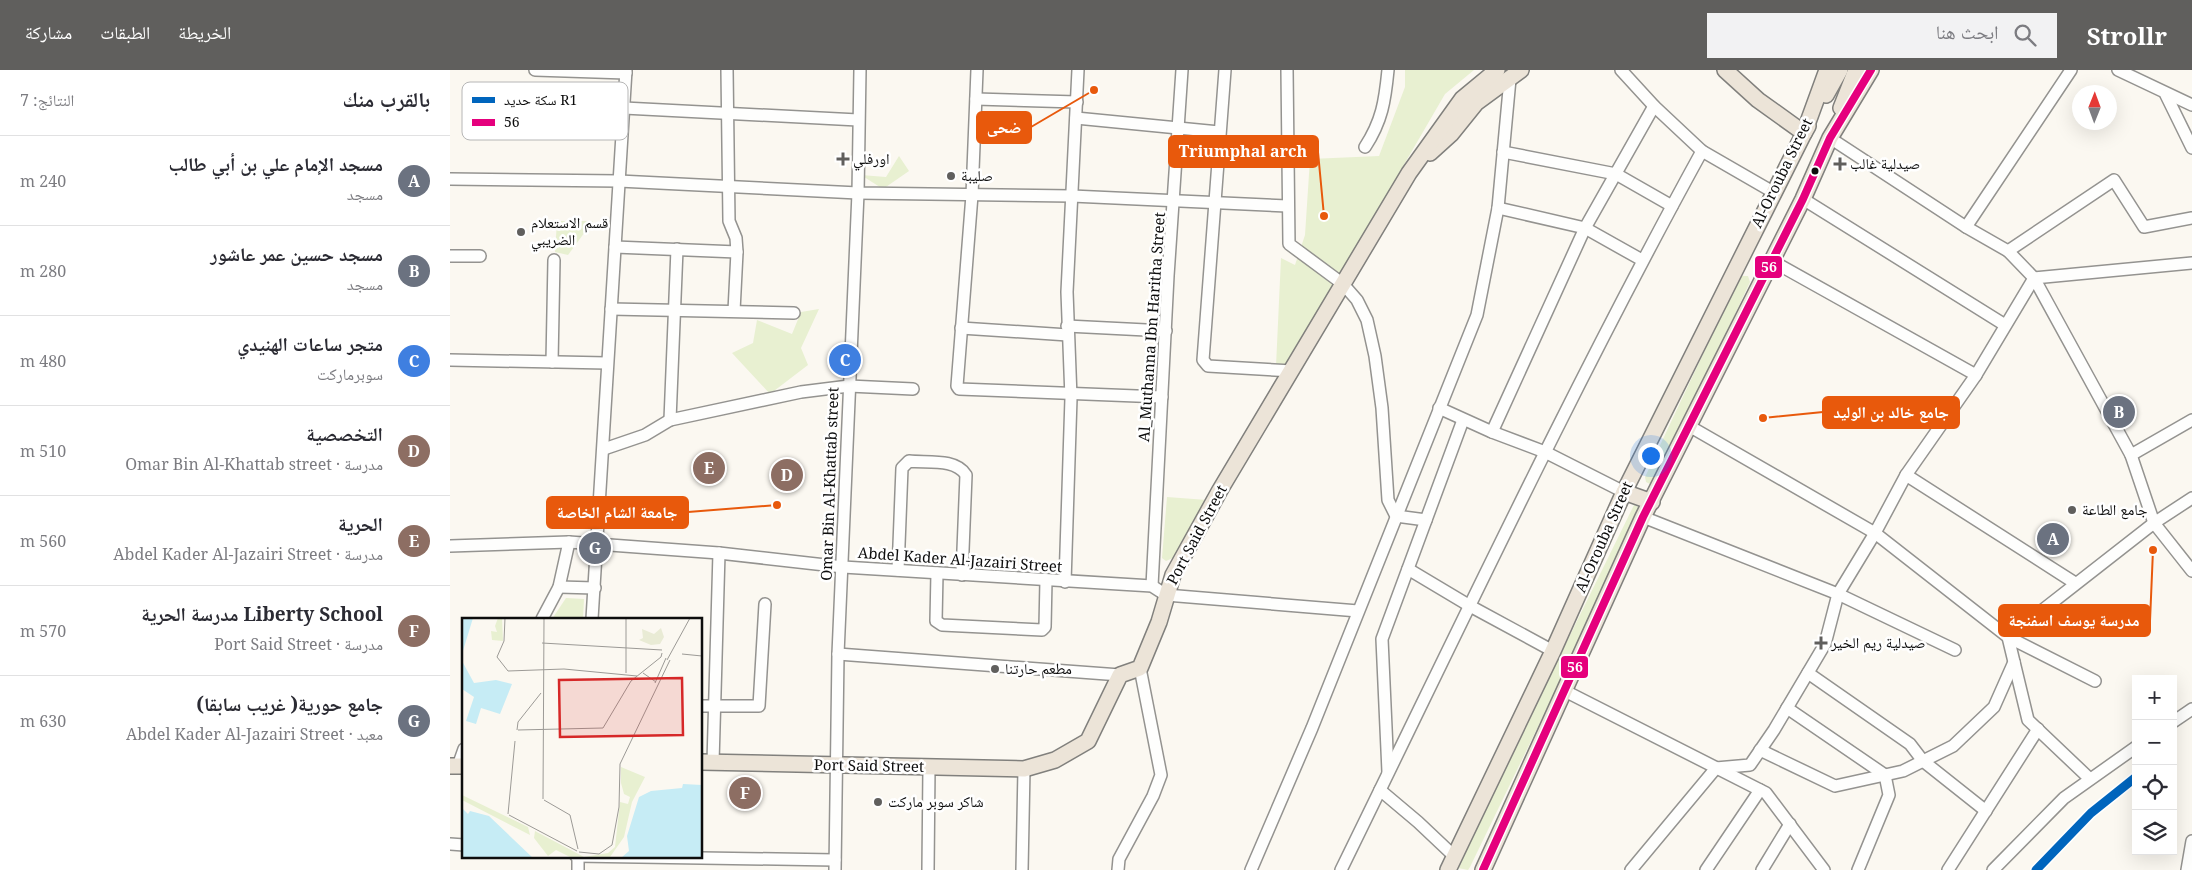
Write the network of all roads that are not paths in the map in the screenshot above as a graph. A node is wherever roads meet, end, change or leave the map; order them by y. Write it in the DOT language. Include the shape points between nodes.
graph roads {
  1 [pos="534,70"];
  2 [pos="726,70"];
  3 [pos="860,70"];
  4 [pos="977,70"];
  5 [pos="1078,70"];
  6 [pos="1182,70"];
  7 [pos="1224,70"];
  8 [pos="1287,70"];
  9 [pos="1388,70"];
  10 [pos="1497,70"];
  11 [pos="1621,70"];
  12 [pos="1726,70"];
  13 [pos="1827,70"];
  14 [pos="1840,70"];
  15 [pos="1856,70"];
  16 [pos="1871,70"];
  17 [pos="2071,70"];
  18 [pos="2118,70"];
  19 [pos="626,72"];
  20 [pos="1516,74"];
  21 [pos="2166,95"];
  22 [pos="976,99"];
  23 [pos="1077,102"];
  24 [pos="2192,105"];
  25 [pos="1654,106"];
  26 [pos="628,108"];
  27 [pos="726,114"];
  28 [pos="1076,118"];
  29 [pos="858,120"];
  30 [pos="1179,128"];
  31 [pos="1219,132"];
  32 [pos="1804,133"];
  33 [pos="1830,138"];
  34 [pos="622,140"];
  35 [pos="1365,147"];
  36 [pos="2192,148"];
  37 [pos="1702,151"];
  38 [pos="1503,152"];
  39 [pos="1409,173"];
  40 [pos="1616,174"];
  41 [pos="450,179"];
  42 [pos="619,181"];
  43 [pos="729,186"];
  44 [pos="1773,192"];
  45 [pos="858,193"];
  46 [pos="972,195"];
  47 [pos="1072,196"];
  48 [pos="1803,199"];
  49 [pos="1175,200"];
  50 [pos="1214,202"];
  51 [pos="1287,206"];
  52 [pos="1672,206"];
  53 [pos="1498,208"];
  54 [pos="2192,218"];
  55 [pos="1966,227"];
  56 [pos="1585,228"];
  57 [pos="614,247"];
  58 [pos="677,249"];
  59 [pos="2008,251"];
  60 [pos="736,252"];
  61 [pos="450,256"];
  62 [pos="480,256"];
  63 [pos="554,260"];
  64 [pos="1642,260"];
  65 [pos="1772,261"];
  66 [pos="2192,263"];
  67 [pos="2034,278"];
  68 [pos="1343,284"];
  69 [pos="610,309"];
  70 [pos="675,310"];
  71 [pos="734,311"];
  72 [pos="794,313"];
  73 [pos="2005,325"];
  74 [pos="961,328"];
  75 [pos="1068,331"];
  76 [pos="1166,331"];
  77 [pos="450,360"];
  78 [pos="552,362"];
  79 [pos="607,364"];
  80 [pos="1292,371"];
  81 [pos="1976,375"];
  82 [pos="849,386"];
  83 [pos="913,388"];
  84 [pos="1071,393"];
  85 [pos="1162,397"];
  86 [pos="1439,408"];
  87 [pos="670,420"];
  88 [pos="1464,420"];
  89 [pos="2192,420"];
  90 [pos="1690,426"];
  91 [pos="1492,432"];
  92 [pos="604,449"];
  93 [pos="1545,452"];
  94 [pos="2132,455"];
  95 [pos="1906,475"];
  96 [pos="1624,492"];
  97 [pos="2192,498"];
  98 [pos="1652,502"];
  99 [pos="1396,516"];
  100 [pos="1643,517"];
  101 [pos="1426,520"];
  102 [pos="2154,522"];
  103 [pos="1875,532"];
  104 [pos="568,542"];
  105 [pos="598,545"];
  106 [pos="450,546"];
  107 [pos="719,553"];
  108 [pos="842,567"];
  109 [pos="898,570"];
  110 [pos="1408,570"];
  111 [pos="2192,571"];
  112 [pos="937,573"];
  113 [pos="962,575"];
  114 [pos="1046,580"];
  115 [pos="1065,582"];
  116 [pos="2076,583"];
  117 [pos="1152,586"];
  118 [pos="559,587"];
  119 [pos="595,588"];
  120 [pos="1838,594"];
  121 [pos="1166,595"];
  122 [pos="765,604"];
  123 [pos="1470,606"];
  124 [pos="1358,611"];
  125 [pos="543,618"];
  126 [pos="592,618"];
  127 [pos="2008,637"];
  128 [pos="1955,650"];
  129 [pos="1553,651"];
  130 [pos="838,654"];
  131 [pos="2014,662"];
  132 [pos="1140,668"];
  133 [pos="1808,673"];
  134 [pos="1120,676"];
  135 [pos="2095,681"];
  136 [pos="1565,691"];
  137 [pos="702,706"];
  138 [pos="715,706"];
  139 [pos="1787,708"];
  140 [pos="2192,709"];
  141 [pos="2176,720"];
  142 [pos="2038,729"];
  143 [pos="1760,750"];
  144 [pos="2132,750"];
  145 [pos="462,753"];
  146 [pos="1923,761"];
  147 [pos="707,762"];
  148 [pos="457,766"];
  149 [pos="837,766"];
  150 [pos="929,767"];
  151 [pos="1716,768"];
  152 [pos="1024,769"];
  153 [pos="1388,774"];
  154 [pos="1885,775"];
  155 [pos="2090,779"];
  156 [pos="1380,790"];
  157 [pos="1760,790"];
  158 [pos="1986,811"];
  159 [pos="1790,824"];
  160 [pos="2192,841"];
  161 [pos="634,858"];
  162 [pos="1451,863"];
  163 [pos="835,865"];
  164 [pos="928,870"];
  165 [pos="1022,870"];
  166 [pos="1118,870"];
  167 [pos="1251,870"];
  168 [pos="1341,870"];
  169 [pos="1483,870"];
  170 [pos="1631,870"];
  171 [pos="1706,870"];
  172 [pos="1762,870"];
  173 [pos="1824,870"];
  174 [pos="1858,870"];
  175 [pos="1948,870"];
  176 [pos="1993,870"];
  177 [pos="2187,870"];
  1 -- 19 [label="street"];
  2 -- 27 [label="street"];
  3 -- 29 [label="street, Omar Bin Al-Khattab street"];
  4 -- 22 [label="street"];
  5 -- 23 [label="street"];
  6 -- 30 [label="street, Al_Muthanna Ibn Haritha Street"];
  7 -- 31 [label="street"];
  8 -- 51 [label="street"];
  9 -- 35 [label="street" via="1377,128"];
  10 -- 39 [label="main road" via="1462,99"];
  11 -- 25 [label="street"];
  12 -- 32 [label="main road" via="1758,100"];
  13 -- 32 [label="main road, Al-Orouba Street"];
  14 -- 32 [label="main road"];
  15 -- 33 [label="main road"];
  16 -- 33 [label="main road, Al-Orouba Street"];
  17 -- 55 [label="street"];
  18 -- 21 [label="street"];
  20 -- 38 [label="street"];
  20 -- 39 [label="main road, Port Said Street" via="1476,103 1451,134"];
  21 -- 24 [label="street"];
  21 -- 36 [label="street"];
  22 -- 23 [label="street"];
  22 -- 46 [label="street"];
  23 -- 28 [label="street"];
  25 -- 37 [label="street"];
  25 -- 40 [label="street"];
  26 -- 27 [label="street"];
  27 -- 29 [label="street"];
  27 -- 43 [label="street"];
  28 -- 30 [label="street"];
  28 -- 47 [label="street"];
  29 -- 45 [label="street, Omar Bin Al-Khattab street"];
  30 -- 31 [label="street"];
  30 -- 49 [label="street, Al_Muthanna Ibn Haritha Street"];
  31 -- 50 [label="street"];
  32 -- 44 [label="main road, Al-Orouba Street"];
  33 -- 48 [label="main road, Al-Orouba Street"];
  33 -- 55 [label="street"];
  34 -- 42 [label="street"];
  37 -- 44 [label="street"];
  37 -- 52 [label="street"];
  38 -- 40 [label="street"];
  38 -- 53 [label="street"];
  39 -- 68 [label="main road, Port Said Street"];
  40 -- 52 [label="street"];
  40 -- 56 [label="street"];
  41 -- 42 [label="street"];
  42 -- 43 [label="street"];
  42 -- 57 [label="street"];
  43 -- 45 [label="street"];
  43 -- 60 [label="street" via="729,221 736,238"];
  44 -- 96 [label="main road, Al-Orouba Street"];
  45 -- 46 [label="street"];
  45 -- 82 [label="street, Omar Bin Al-Khattab street"];
  46 -- 47 [label="street"];
  46 -- 74 [label="street"];
  47 -- 49 [label="street"];
  47 -- 75 [label="street" via="1066,292"];
  48 -- 65 [label="main road, Al-Orouba Street"];
  48 -- 73 [label="street"];
  49 -- 50 [label="street"];
  49 -- 76 [label="street, Al_Muthanna Ibn Haritha Street"];
  50 -- 51 [label="street"];
  50 -- 80 [label="street" via="1203,360 1208,366"];
  51 -- 68 [label="street" via="1289,244"];
  52 -- 64 [label="street"];
  53 -- 56 [label="street"];
  53 -- 86 [label="street" via="1477,315"];
  54 -- 59 [label="street" via="2144,227 2114,180"];
  55 -- 59 [label="street"];
  56 -- 64 [label="street"];
  56 -- 91 [label="street"];
  57 -- 58 [label="street"];
  57 -- 69 [label="street"];
  58 -- 60 [label="street"];
  58 -- 70 [label="street"];
  59 -- 67 [label="street"];
  60 -- 71 [label="street"];
  61 -- 62 [label="street"];
  63 -- 78 [label="street"];
  64 -- 93 [label="street"];
  65 -- 81 [label="street"];
  65 -- 90 [label="main road, Al-Orouba Street"];
  66 -- 67 [label="street"];
  67 -- 73 [label="street"];
  67 -- 94 [label="street"];
  68 -- 80 [label="main road, Port Said Street"];
  68 -- 99 [label="street" via="1363,309 1370,330 1382,408 1386,494"];
  69 -- 70 [label="street"];
  69 -- 79 [label="street"];
  70 -- 71 [label="street"];
  70 -- 87 [label="street"];
  71 -- 72 [label="street"];
  73 -- 81 [label="street"];
  74 -- 75 [label="street"];
  74 -- 84 [label="street" via="958,388"];
  75 -- 76 [label="street"];
  75 -- 84 [label="street"];
  76 -- 85 [label="street, Al_Muthanna Ibn Haritha Street"];
  77 -- 78 [label="street"];
  78 -- 79 [label="street"];
  79 -- 92 [label="street"];
  80 -- 121 [label="main road, Port Said Street" via="1220,490 1173,575"];
  81 -- 95 [label="street"];
  82 -- 83 [label="street"];
  82 -- 87 [label="street" via="801,392"];
  82 -- 108 [label="street, Omar Bin Al-Khattab street"];
  84 -- 85 [label="street"];
  84 -- 115 [label="street"];
  85 -- 117 [label="street, Al_Muthanna Ibn Haritha Street"];
  86 -- 88 [label="street"];
  86 -- 99 [label="street"];
  87 -- 92 [label="street" via="645,435"];
  88 -- 91 [label="street"];
  88 -- 101 [label="street"];
  89 -- 94 [label="street"];
  90 -- 98 [label="main road, Al-Orouba Street"];
  90 -- 103 [label="street"];
  91 -- 93 [label="street"];
  92 -- 105 [label="street"];
  93 -- 96 [label="street"];
  93 -- 123 [label="street"];
  94 -- 102 [label="street"];
  95 -- 103 [label="street"];
  95 -- 116 [label="street"];
  96 -- 98 [label="main road"];
  96 -- 129 [label="main road, Al-Orouba Street"];
  97 -- 102 [label="street"];
  98 -- 100 [label="main road, Al-Orouba Street"];
  99 -- 101 [label="street"];
  99 -- 124 [label="street"];
  100 -- 120 [label="street"];
  100 -- 136 [label="main road, Al-Orouba Street"];
  101 -- 110 [label="street"];
  102 -- 111 [label="street"];
  102 -- 116 [label="street"];
  103 -- 120 [label="street"];
  103 -- 127 [label="street"];
  104 -- 105 [label="street, Abdel Kader Al-Jazairi Street"];
  104 -- 106 [label="street, Abdel Kader Al-Jazairi Street"];
  104 -- 118 [label="street"];
  105 -- 107 [label="street, Abdel Kader Al-Jazairi Street"];
  105 -- 119 [label="street"];
  107 -- 108 [label="street, Abdel Kader Al-Jazairi Street"];
  107 -- 138 [label="street"];
  108 -- 109 [label="street, Abdel Kader Al-Jazairi Street"];
  108 -- 130 [label="street, Omar Bin Al-Khattab street"];
  109 -- 112 [label="street, Abdel Kader Al-Jazairi Street"];
  109 -- 113 [label="street" via="902,468 909,461 954,464 966,475"];
  110 -- 123 [label="street"];
  110 -- 153 [label="street" via="1382,639"];
  112 -- 113 [label="street, Abdel Kader Al-Jazairi Street"];
  112 -- 114 [label="street" via="936,621 942,625 1042,630 1045,627"];
  113 -- 114 [label="street, Abdel Kader Al-Jazairi Street"];
  114 -- 115 [label="street, Abdel Kader Al-Jazairi Street"];
  115 -- 117 [label="street, Abdel Kader Al-Jazairi Street"];
  116 -- 127 [label="street"];
  117 -- 121 [label="street"];
  118 -- 119 [label="street"];
  118 -- 125 [label="street"];
  119 -- 126 [label="street"];
  120 -- 128 [label="street"];
  120 -- 133 [label="street" via="1825,644"];
  121 -- 124 [label="street"];
  121 -- 132 [label="main road, Port Said Street"];
  122 -- 138 [label="street" via="760,706"];
  123 -- 129 [label="street"];
  123 -- 153 [label="street"];
  124 -- 167 [label="street"];
  127 -- 131 [label="street"];
  127 -- 135 [label="street"];
  129 -- 162 [label="main road, Al-Orouba Street"];
  130 -- 134 [label="street"];
  130 -- 149 [label="street, Omar Bin Al-Khattab street"];
  131 -- 142 [label="street" via="2028,720"];
  131 -- 146 [label="street" via="1994,707 1953,746"];
  132 -- 134 [label="main road"];
  132 -- 166 [label="street" via="1160,775 1153,796 1120,859"];
  133 -- 139 [label="street"];
  133 -- 146 [label="street" via="1910,744"];
  134 -- 152 [label="main road, Port Said Street" via="1088,741 1054,760"];
  136 -- 151 [label="street"];
  136 -- 169 [label="main road, Al-Orouba Street"];
  137 -- 138 [label="street"];
  138 -- 147 [label="street"];
  139 -- 143 [label="street"];
  139 -- 154 [label="street"];
  140 -- 141 [label="street"];
  142 -- 155 [label="street"];
  142 -- 158 [label="street"];
  143 -- 151 [label="street" via="1750,765"];
  143 -- 154 [label="street" via="1835,786"];
  144 -- 155 [label="street"];
  145 -- 148 [label="street"];
  146 -- 154 [label="street"];
  146 -- 158 [label="street"];
  147 -- 149 [label="main road, Port Said Street"];
  149 -- 150 [label="main road, Port Said Street"];
  149 -- 163 [label="street, Omar Bin Al-Khattab street"];
  150 -- 152 [label="main road, Port Said Street"];
  150 -- 164 [label="street"];
  151 -- 157 [label="street"];
  151 -- 170 [label="street"];
  152 -- 165 [label="street"];
  153 -- 156 [label="street"];
  154 -- 174 [label="street" via="1889,795"];
  155 -- 176 [label="street" via="2064,798"];
  156 -- 162 [label="street" via="1418,822"];
  156 -- 168 [label="street"];
  157 -- 159 [label="street" via="1766,793"];
  157 -- 171 [label="street"];
  158 -- 175 [label="street"];
  159 -- 172 [label="street"];
  159 -- 173 [label="street"];
  160 -- 177 [label="street"];
  161 -- 163 [label="street"];
}
